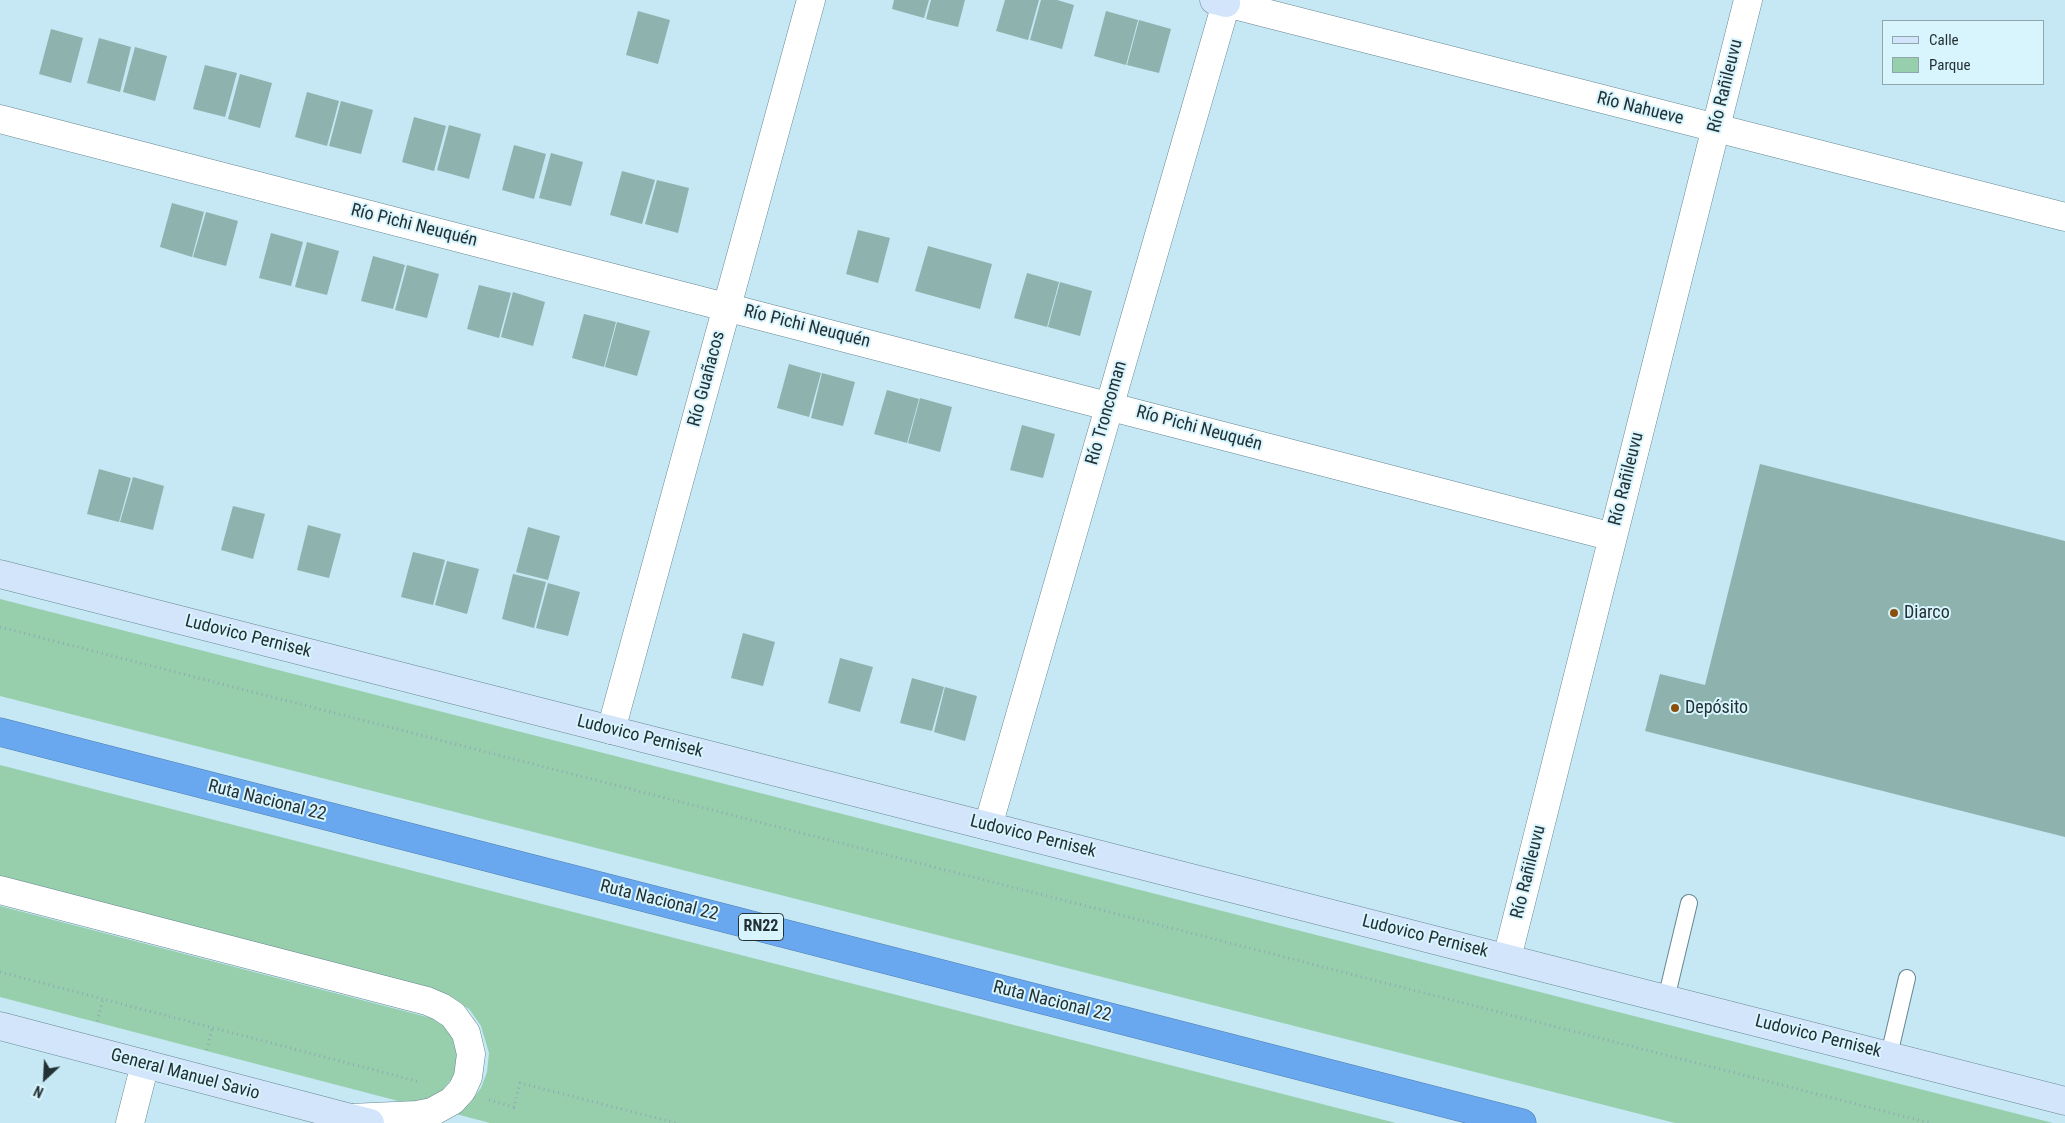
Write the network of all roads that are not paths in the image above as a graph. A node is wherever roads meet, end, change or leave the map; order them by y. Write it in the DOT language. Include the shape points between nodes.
graph roads {
  1 [pos="811,0"];
  2 [pos="1748,0"];
  3 [pos="1222,1"];
  4 [pos="0,119"];
  5 [pos="1716,128"];
  6 [pos="2065,217"];
  7 [pos="726,307"];
  8 [pos="1110,405"];
  9 [pos="1613,537"];
  10 [pos="0,574"];
  11 [pos="611,730"];
  12 [pos="0,732"];
  13 [pos="988,826"];
  14 [pos="0,890"];
  15 [pos="1689,903"];
  16 [pos="1507,958"];
  17 [pos="1907,978"];
  18 [pos="1666,999"];
  19 [pos="0,1026"];
  20 [pos="1889,1055"];
  21 [pos="145,1064"];
  22 [pos="2065,1101"];
  23 [pos="360,1120"];
  24 [pos="130,1123"];
  25 [pos="1522,1123"];
  1 -- 7 [label="street, Río Guañacos"];
  2 -- 5 [label="street, Río Rañileuvu"];
  3 -- 5 [label="street, Río Nahueve"];
  3 -- 8 [label="street, Río Troncoman"];
  4 -- 7 [label="street, Río Pichi Neuquén"];
  5 -- 6 [label="street, Río Nahueve"];
  5 -- 9 [label="street, Río Rañileuvu"];
  7 -- 8 [label="street, Río Pichi Neuquén"];
  7 -- 11 [label="street, Río Guañacos"];
  8 -- 9 [label="street, Río Pichi Neuquén"];
  8 -- 13 [label="street, Río Troncoman"];
  9 -- 16 [label="street, Río Rañileuvu"];
  10 -- 11 [label="street, Ludovico Pernisek"];
  11 -- 13 [label="street, Ludovico Pernisek"];
  12 -- 25 [label="highway, Ruta Nacional 22 / RN22"];
  13 -- 16 [label="street, Ludovico Pernisek"];
  14 -- 23 [label="street" via="427,1001 453,1015 466,1033 472,1054 462,1090 452,1101 432,1112"];
  15 -- 18 [label="lane"];
  16 -- 18 [label="street, Ludovico Pernisek"];
  17 -- 20 [label="lane"];
  18 -- 20 [label="street, Ludovico Pernisek"];
  19 -- 21 [label="street, General Manuel Savio"];
  20 -- 22 [label="street, Ludovico Pernisek"];
  21 -- 23 [label="street, General Manuel Savio"];
  21 -- 24 [label="street"];
}
